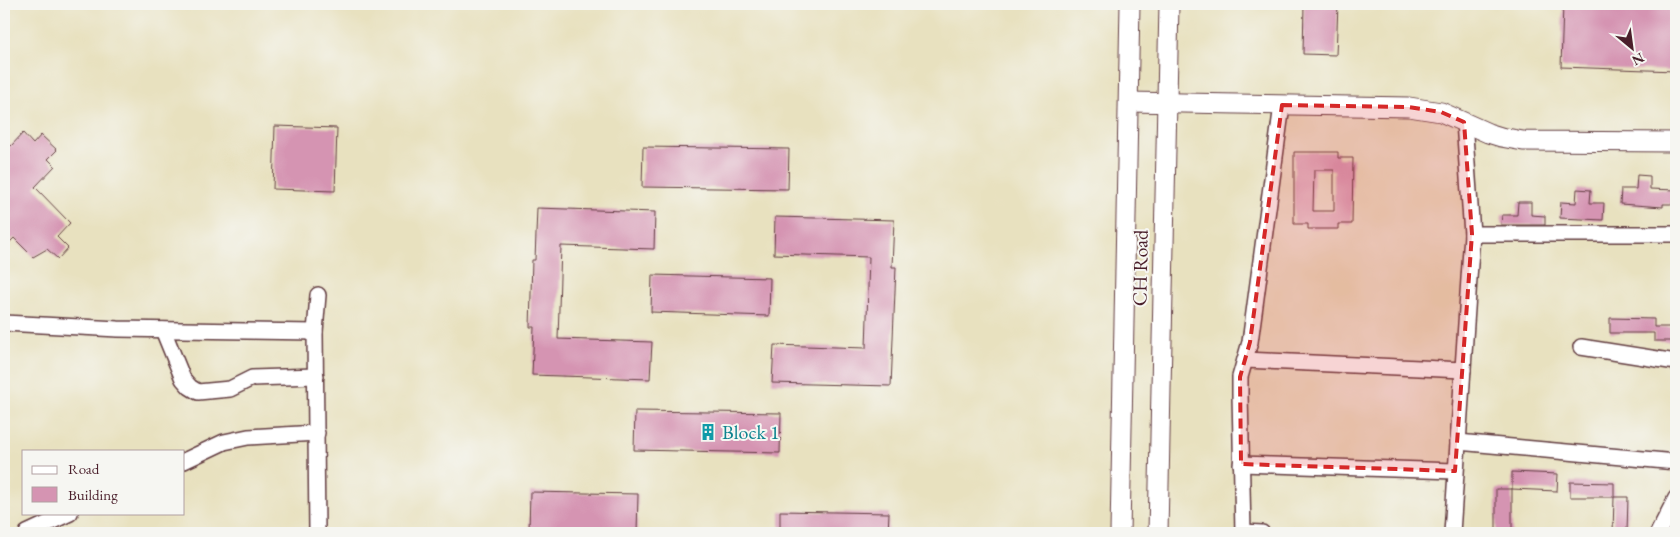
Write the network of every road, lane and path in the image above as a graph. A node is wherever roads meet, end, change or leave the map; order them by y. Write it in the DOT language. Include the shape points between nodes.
graph roads {
  1 [pos="1130,4"];
  2 [pos="1169,4"];
  3 [pos="1129,102"];
  4 [pos="1166,102"];
  5 [pos="1282,105"];
  6 [pos="1464,122"];
  7 [pos="1676,142"];
  8 [pos="1472,234"];
  9 [pos="1676,234"];
  10 [pos="318,295"];
  11 [pos="4,323"];
  12 [pos="163,330"];
  13 [pos="315,332"];
  14 [pos="1581,347"];
  15 [pos="1245,360"];
  16 [pos="1676,362"];
  17 [pos="1463,370"];
  18 [pos="316,376"];
  19 [pos="317,433"];
  20 [pos="1458,442"];
  21 [pos="185,461"];
  22 [pos="1676,462"];
  23 [pos="1241,464"];
  24 [pos="1455,471"];
  25 [pos="1676,498"];
  26 [pos="68,514"];
  27 [pos="27,533"];
  28 [pos="317,533"];
  29 [pos="1120,533"];
  30 [pos="1158,533"];
  31 [pos="1243,533"];
  32 [pos="1262,533"];
  33 [pos="1452,533"];
  34 [pos="1658,533"];
  1 -- 3 [label="street, CH Road"];
  2 -- 4 [label="street, CH Road"];
  3 -- 4 [label="street"];
  3 -- 29 [label="street, CH Road"];
  4 -- 5 [label="street"];
  4 -- 30 [label="street, CH Road"];
  5 -- 6 [label="street" via="1409,107 1441,112"];
  5 -- 15 [label="street"];
  6 -- 7 [label="street" via="1488,133 1524,141"];
  6 -- 8 [label="street"];
  8 -- 9 [label="street"];
  8 -- 17 [label="street"];
  10 -- 13 [label="street"];
  11 -- 12 [label="street"];
  12 -- 13 [label="street"];
  12 -- 18 [label="street" via="183,379 198,392 230,389 252,378"];
  13 -- 18 [label="street"];
  14 -- 16 [label="street"];
  15 -- 17 [label="street"];
  15 -- 23 [label="street" via="1240,377"];
  17 -- 20 [label="street"];
  18 -- 19 [label="street"];
  19 -- 21 [label="street" via="248,437 224,442"];
  19 -- 28 [label="street"];
  20 -- 22 [label="street"];
  20 -- 24 [label="street"];
  23 -- 24 [label="street"];
  23 -- 31 [label="street"];
  24 -- 33 [label="street"];
  25 -- 34 [label="street"];
  26 -- 27 [label="street"];
  31 -- 32 [label="street"];
}
